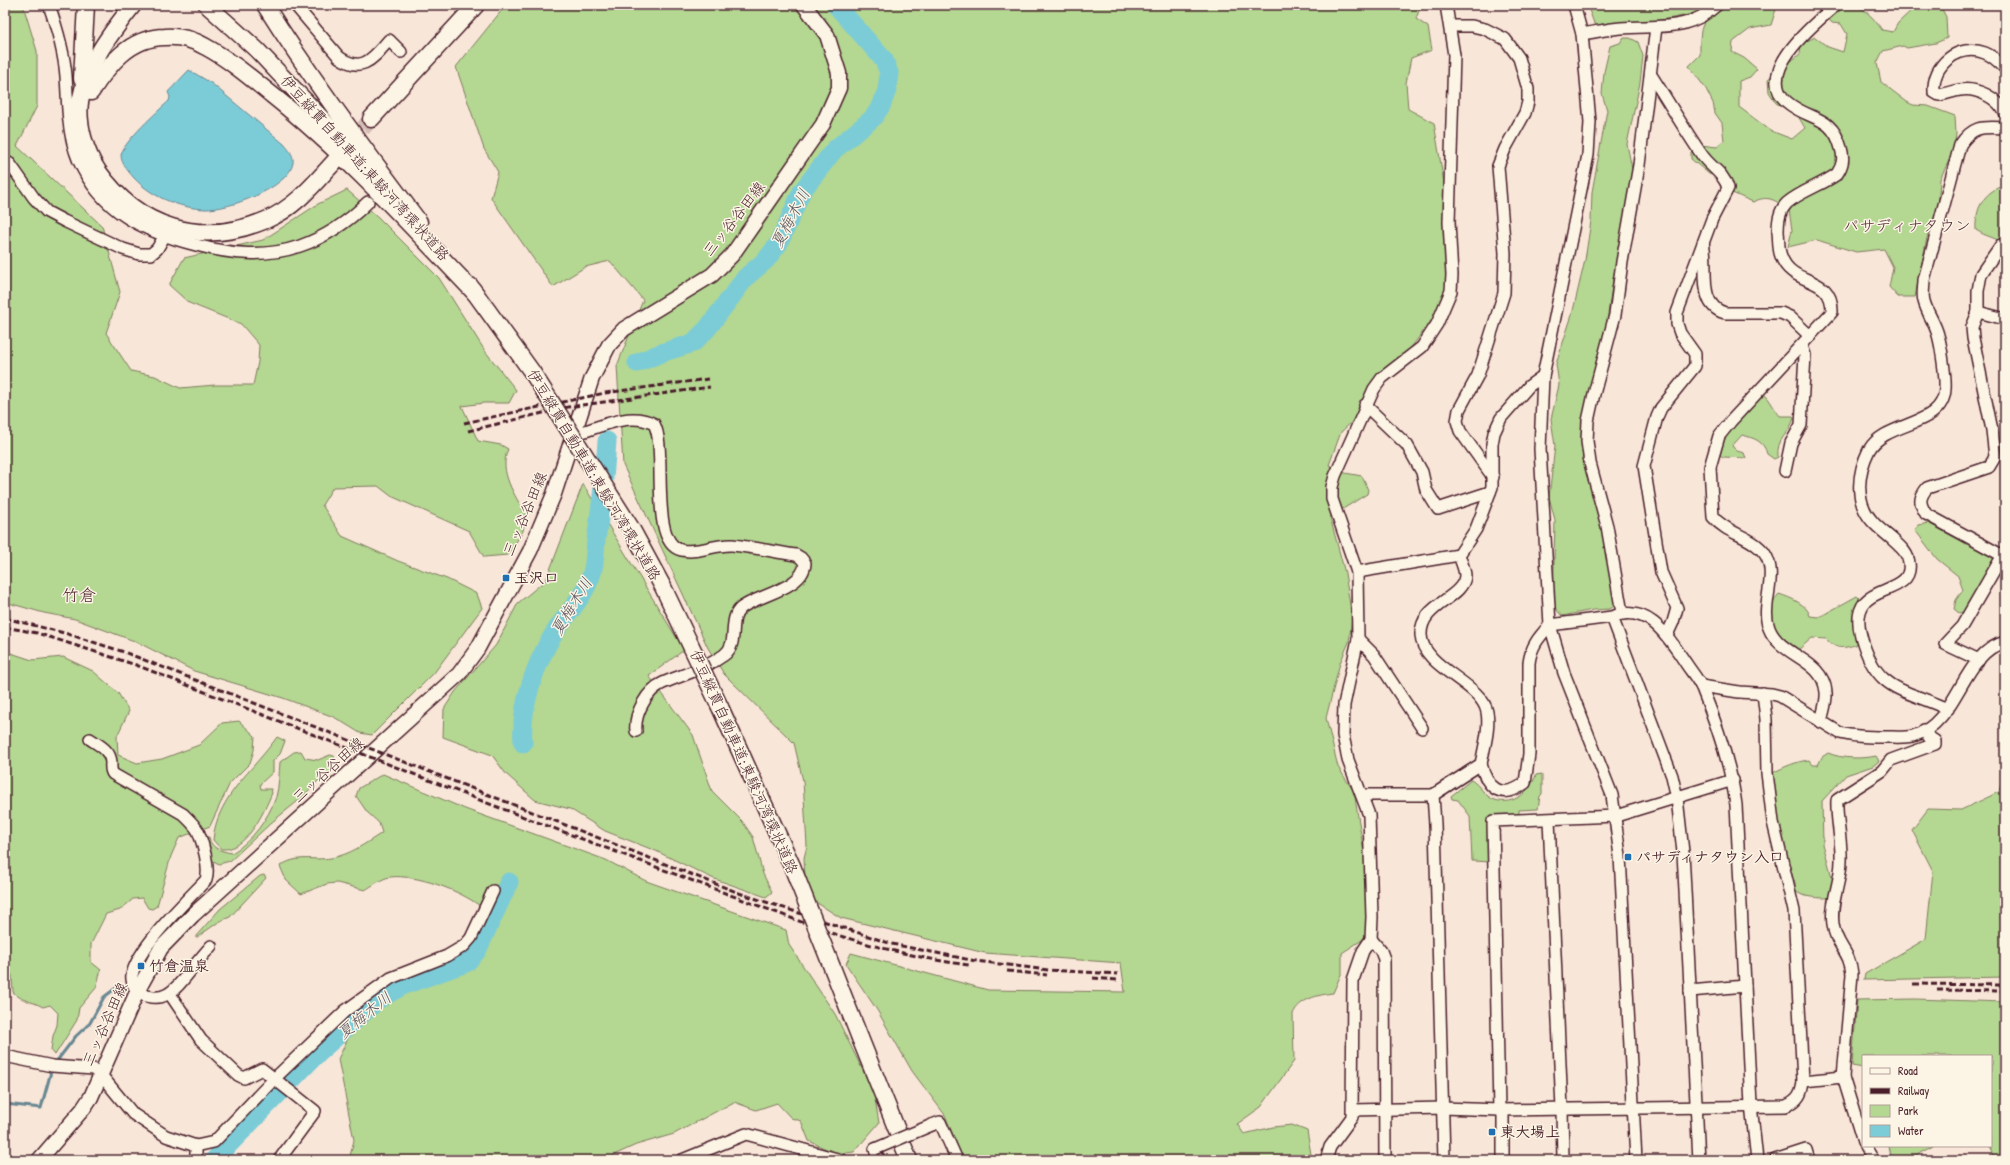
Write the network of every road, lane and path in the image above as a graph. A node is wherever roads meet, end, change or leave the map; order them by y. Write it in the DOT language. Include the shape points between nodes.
graph roads {
  1 [pos="49,5"];
  2 [pos="86,5"];
  3 [pos="133,5"];
  4 [pos="142,5"];
  5 [pos="207,5"];
  6 [pos="264,5"];
  7 [pos="295,5"];
  8 [pos="463,5"];
  9 [pos="476,5"];
  10 [pos="804,5"];
  11 [pos="1446,5"];
  12 [pos="1574,5"];
  13 [pos="1717,5"];
  14 [pos="1836,5"];
  15 [pos="1451,26"];
  16 [pos="1656,27"];
  17 [pos="1582,34"];
  18 [pos="401,52"];
  19 [pos="2005,68"];
  20 [pos="1651,75"];
  21 [pos="86,97"];
  22 [pos="2005,114"];
  23 [pos="2005,128"];
  24 [pos="332,158"];
  25 [pos="5,161"];
  26 [pos="368,202"];
  27 [pos="423,227"];
  28 [pos="164,237"];
  29 [pos="1703,243"];
  30 [pos="2001,245"];
  31 [pos="476,294"];
  32 [pos="1978,312"];
  33 [pos="2005,319"];
  34 [pos="1810,336"];
  35 [pos="1802,346"];
  36 [pos="1543,376"];
  37 [pos="1365,405"];
  38 [pos="574,435"];
  39 [pos="1785,471"];
  40 [pos="1493,477"];
  41 [pos="1490,492"];
  42 [pos="1459,555"];
  43 [pos="2004,556"];
  44 [pos="1357,572"];
  45 [pos="1617,615"];
  46 [pos="1550,625"];
  47 [pos="1667,635"];
  48 [pos="1358,638"];
  49 [pos="2005,642"];
  50 [pos="1979,660"];
  51 [pos="1701,686"];
  52 [pos="1763,693"];
  53 [pos="1948,710"];
  54 [pos="1821,722"];
  55 [pos="1422,728"];
  56 [pos="1924,730"];
  57 [pos="636,731"];
  58 [pos="90,739"];
  59 [pos="1481,764"];
  60 [pos="1733,780"];
  61 [pos="1363,795"];
  62 [pos="1433,795"];
  63 [pos="1677,798"];
  64 [pos="1616,816"];
  65 [pos="1549,820"];
  66 [pos="493,891"];
  67 [pos="1371,939"];
  68 [pos="211,946"];
  69 [pos="1745,986"];
  70 [pos="1690,990"];
  71 [pos="137,992"];
  72 [pos="170,994"];
  73 [pos="5,1056"];
  74 [pos="101,1075"];
  75 [pos="1843,1078"];
  76 [pos="276,1080"];
  77 [pos="1803,1081"];
  78 [pos="1751,1105"];
  79 [pos="1696,1107"];
  80 [pos="1444,1108"];
  81 [pos="1633,1108"];
  82 [pos="1384,1109"];
  83 [pos="1562,1109"];
  84 [pos="1352,1110"];
  85 [pos="1501,1110"];
  86 [pos="1862,1139"];
  87 [pos="196,1146"];
  88 [pos="1866,1147"];
  89 [pos="877,1154"];
  90 [pos="39,1160"];
  91 [pos="196,1160"];
  92 [pos="279,1160"];
  93 [pos="682,1160"];
  94 [pos="841,1160"];
  95 [pos="909,1160"];
  96 [pos="957,1160"];
  97 [pos="1326,1160"];
  98 [pos="1385,1160"];
  99 [pos="1444,1160"];
  100 [pos="1503,1160"];
  101 [pos="1563,1160"];
  102 [pos="1636,1160"];
  103 [pos="1699,1160"];
  104 [pos="1757,1160"];
  105 [pos="1775,1160"];
  106 [pos="1810,1160"];
  107 [pos="1873,1160"];
  1 -- 28 [label="street" via="62,50 66,74 68,123 78,160 104,198 121,214"];
  2 -- 21 [label="highway"];
  3 -- 21 [label="highway" via="99,52"];
  4 -- 21 [label="highway" via="104,54"];
  5 -- 27 [label="highway, 伊豆縦貫自動車道;東駿河湾環状道路" via="257,50"];
  6 -- 27 [label="highway" via="336,109"];
  7 -- 18 [label="street" via="347,63 365,63 389,40"];
  8 -- 9 [label="highway" via="369,116"];
  10 -- 38 [label="main road, 三ッ谷谷田線" via="827,35 839,73 839,88 823,124 732,255 712,274 624,329 609,344 592,378"];
  11 -- 15 [label="street"];
  12 -- 17 [label="street"];
  13 -- 16 [label="street" via="1703,17 1693,21"];
  14 -- 34 [label="street" via="1798,39 1778,71 1776,85 1787,102 1829,124 1836,133 1843,157 1842,166 1837,174 1787,203 1780,212 1780,256 1792,272 1800,278 1820,284 1831,297 1832,312"];
  15 -- 37 [label="street" via="1454,55 1449,222 1451,291 1426,342 1382,378"];
  15 -- 40 [label="street" via="1485,29 1506,39 1518,58 1528,89 1525,113 1498,166 1505,253 1504,293 1478,375 1457,421 1460,431"];
  16 -- 17 [label="street" via="1622,28"];
  16 -- 20 [label="street"];
  17 -- 36 [label="street" via="1590,122 1588,155"];
  19 -- 22 [label="street" via="1984,52 1963,52 1952,56 1940,66 1934,92 1939,95 1961,90 1978,92 1998,104"];
  20 -- 29 [label="street" via="1703,157 1717,169 1728,188 1712,218"];
  20 -- 45 [label="street" via="1614,315 1588,421 1590,463 1607,526"];
  21 -- 24 [label="highway" via="81,122 84,142 92,163 130,207 165,225 184,230 229,230 267,219 286,209 306,192"];
  21 -- 31 [label="highway" via="104,71 132,46 165,36 185,38 205,46 228,60 303,120 377,191"];
  23 -- 53 [label="street" via="1979,128 1960,145 1924,280 1923,300 1938,335 1945,390 1940,405 1927,418 1878,438 1869,451 1860,478 1859,499 1871,520 1904,550 1909,563 1906,578 1899,584 1872,596 1860,610 1859,626 1871,666 1892,686"];
  25 -- 28 [label="street" via="47,212 88,233 139,254 151,254"];
  26 -- 28 [label="street" via="320,238 271,252 242,255 220,252"];
  27 -- 31 [label="highway, 伊豆縦貫自動車道;東駿河湾環状道路"];
  29 -- 34 [label="street" via="1706,254 1706,291 1711,305 1725,313 1781,313 1790,317"];
  29 -- 47 [label="street" via="1677,313 1680,333 1695,354 1695,366 1657,417 1644,466 1661,572 1677,608"];
  30 -- 32 [label="street" via="1981,274"];
  31 -- 95 [label="highway, 伊豆縦貫自動車道;東駿河湾環状道路, bridge" via="532,372 631,528 663,586 792,866"];
  32 -- 33 [label="street"];
  32 -- 43 [label="street" via="1972,327 1973,338 1995,457 1989,467 1927,488 1921,495 1920,505 1926,514"];
  34 -- 35 [label="street"];
  35 -- 39 [label="street" via="1805,355 1801,425 1788,450"];
  35 -- 54 [label="street" via="1719,436 1710,467 1712,508 1719,523 1759,547 1766,556 1769,568 1766,618 1769,629 1780,645 1808,662 1817,670 1824,682 1826,699"];
  36 -- 40 [label="street" via="1529,386 1501,418 1492,444"];
  36 -- 46 [label="street" via="1540,449"];
  37 -- 41 [label="street" via="1407,445 1422,472 1426,490 1438,509"];
  37 -- 44 [label="street" via="1332,487 1332,499"];
  38 -- 57 [label="street" via="625,419 638,418 654,424 658,431 659,476 665,535 672,545 680,550 692,551 731,545 796,555 805,563 800,575 778,591 738,610 733,643 725,654 693,673 663,683 649,695 635,723"];
  38 -- 71 [label="main road, 三ッ谷谷田線" via="554,494 530,551 478,648 459,674 193,915 161,948"];
  40 -- 41 [label="street"];
  41 -- 42 [label="street" via="1476,529"];
  42 -- 44 [label="street"];
  42 -- 59 [label="street" via="1464,568 1463,582 1429,613 1421,635 1428,654 1474,692 1487,711"];
  43 -- 50 [label="street" via="1962,626 1945,644"];
  44 -- 48 [label="street"];
  45 -- 46 [label="street"];
  45 -- 47 [label="street" via="1630,613 1654,622"];
  45 -- 63 [label="street"];
  46 -- 59 [label="street" via="1538,638 1531,651 1529,663 1529,754 1524,783 1511,791 1492,787 1485,778"];
  46 -- 64 [label="street" via="1564,673 1612,795"];
  47 -- 51 [label="street"];
  48 -- 55 [label="street" via="1374,655"];
  48 -- 61 [label="street" via="1344,705 1343,735 1348,760"];
  49 -- 50 [label="street" via="1989,650"];
  50 -- 53 [label="street"];
  51 -- 52 [label="street"];
  51 -- 60 [label="street"];
  52 -- 54 [label="street" via="1780,696"];
  52 -- 77 [label="street" via="1767,773 1773,822 1794,911"];
  53 -- 56 [label="street"];
  54 -- 56 [label="street" via="1851,736 1908,736"];
  56 -- 75 [label="street" via="1935,744 1890,760 1882,771 1837,800 1842,860 1833,922 1838,942 1851,962 1852,974"];
  58 -- 71 [label="street" via="107,751 113,774 183,814 192,823 198,831 207,866 206,880 156,935 134,968 132,984"];
  59 -- 62 [label="street"];
  60 -- 63 [label="street"];
  60 -- 69 [label="street"];
  61 -- 62 [label="street"];
  61 -- 67 [label="street" via="1371,824"];
  62 -- 80 [label="street"];
  63 -- 64 [label="street"];
  63 -- 70 [label="street" via="1683,852"];
  64 -- 65 [label="street"];
  64 -- 81 [label="street"];
  65 -- 83 [label="street"];
  65 -- 85 [label="street" via="1493,822"];
  66 -- 76 [label="street" via="471,938 464,946 447,956 391,978 345,1011"];
  67 -- 82 [label="street" via="1384,959"];
  67 -- 84 [label="street" via="1363,951 1353,980"];
  68 -- 72 [label="street"];
  69 -- 70 [label="street"];
  69 -- 78 [label="street"];
  70 -- 79 [label="street"];
  71 -- 72 [label="street" via="153,998"];
  71 -- 74 [label="main road, 三ッ谷谷田線"];
  72 -- 76 [label="street" via="200,1040 238,1075 244,1078 262,1069"];
  73 -- 74 [label="street" via="52,1066 93,1070"];
  74 -- 87 [label="street" via="133,1114 166,1136"];
  74 -- 90 [label="main road, 三ッ谷谷田線" via="83,1109"];
  75 -- 77 [label="street"];
  75 -- 86 [label="street"];
  76 -- 87 [label="street" via="214,1142"];
  76 -- 92 [label="street" via="315,1111"];
  77 -- 78 [label="street" via="1799,1096 1793,1103 1786,1106"];
  78 -- 79 [label="street"];
  78 -- 104 [label="street"];
  79 -- 81 [label="street"];
  79 -- 103 [label="street"];
  80 -- 82 [label="street"];
  80 -- 85 [label="street"];
  80 -- 99 [label="street"];
  81 -- 83 [label="street"];
  81 -- 102 [label="street"];
  82 -- 84 [label="street"];
  82 -- 98 [label="street"];
  83 -- 85 [label="street"];
  83 -- 101 [label="street"];
  84 -- 97 [label="street" via="1349,1124 1330,1147"];
  85 -- 100 [label="street"];
  87 -- 91 [label="street"];
  88 -- 107 [label="street"];
  89 -- 96 [label="street, bridge" via="940,1122"];
  93 -- 94 [label="street" via="746,1134"];
  105 -- 106 [label="street" via="1806,1150"];
}
